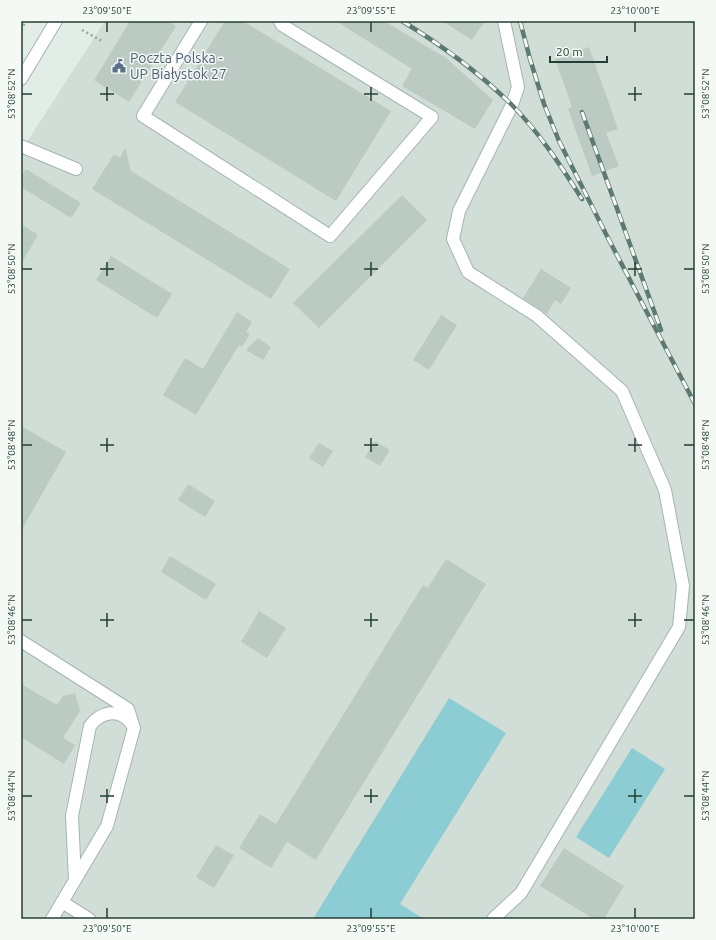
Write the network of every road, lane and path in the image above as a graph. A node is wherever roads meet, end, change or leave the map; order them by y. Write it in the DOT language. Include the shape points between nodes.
graph roads {
  1 [pos="26,21"];
  2 [pos="56,21"];
  3 [pos="201,21"];
  4 [pos="280,21"];
  5 [pos="504,21"];
  6 [pos="21,30"];
  7 [pos="82,30"];
  8 [pos="102,41"];
  9 [pos="21,79"];
  10 [pos="21,146"];
  11 [pos="76,169"];
  12 [pos="21,641"];
  13 [pos="134,728"];
  14 [pos="75,880"];
  15 [pos="62,902"];
  16 [pos="52,919"];
  17 [pos="89,919"];
  18 [pos="494,919"];
  1 -- 6 [label="path"];
  2 -- 9 [label="street"];
  3 -- 4 [label="street" via="143,116 330,236 432,117 282,25"];
  5 -- 18 [label="street" via="518,87 512,105 459,211 454,239 468,272 537,316 622,391 664,490 683,586 679,627 521,893"];
  7 -- 8 [label="path"];
  10 -- 11 [label="street"];
  12 -- 13 [label="street" via="128,709"];
  13 -- 14 [label="street" via="107,826"];
  13 -- 14 [label="street" via="124,716 116,713 101,715 90,726 72,816"];
  14 -- 15 [label="street"];
  15 -- 16 [label="street"];
  15 -- 17 [label="street"];
}
